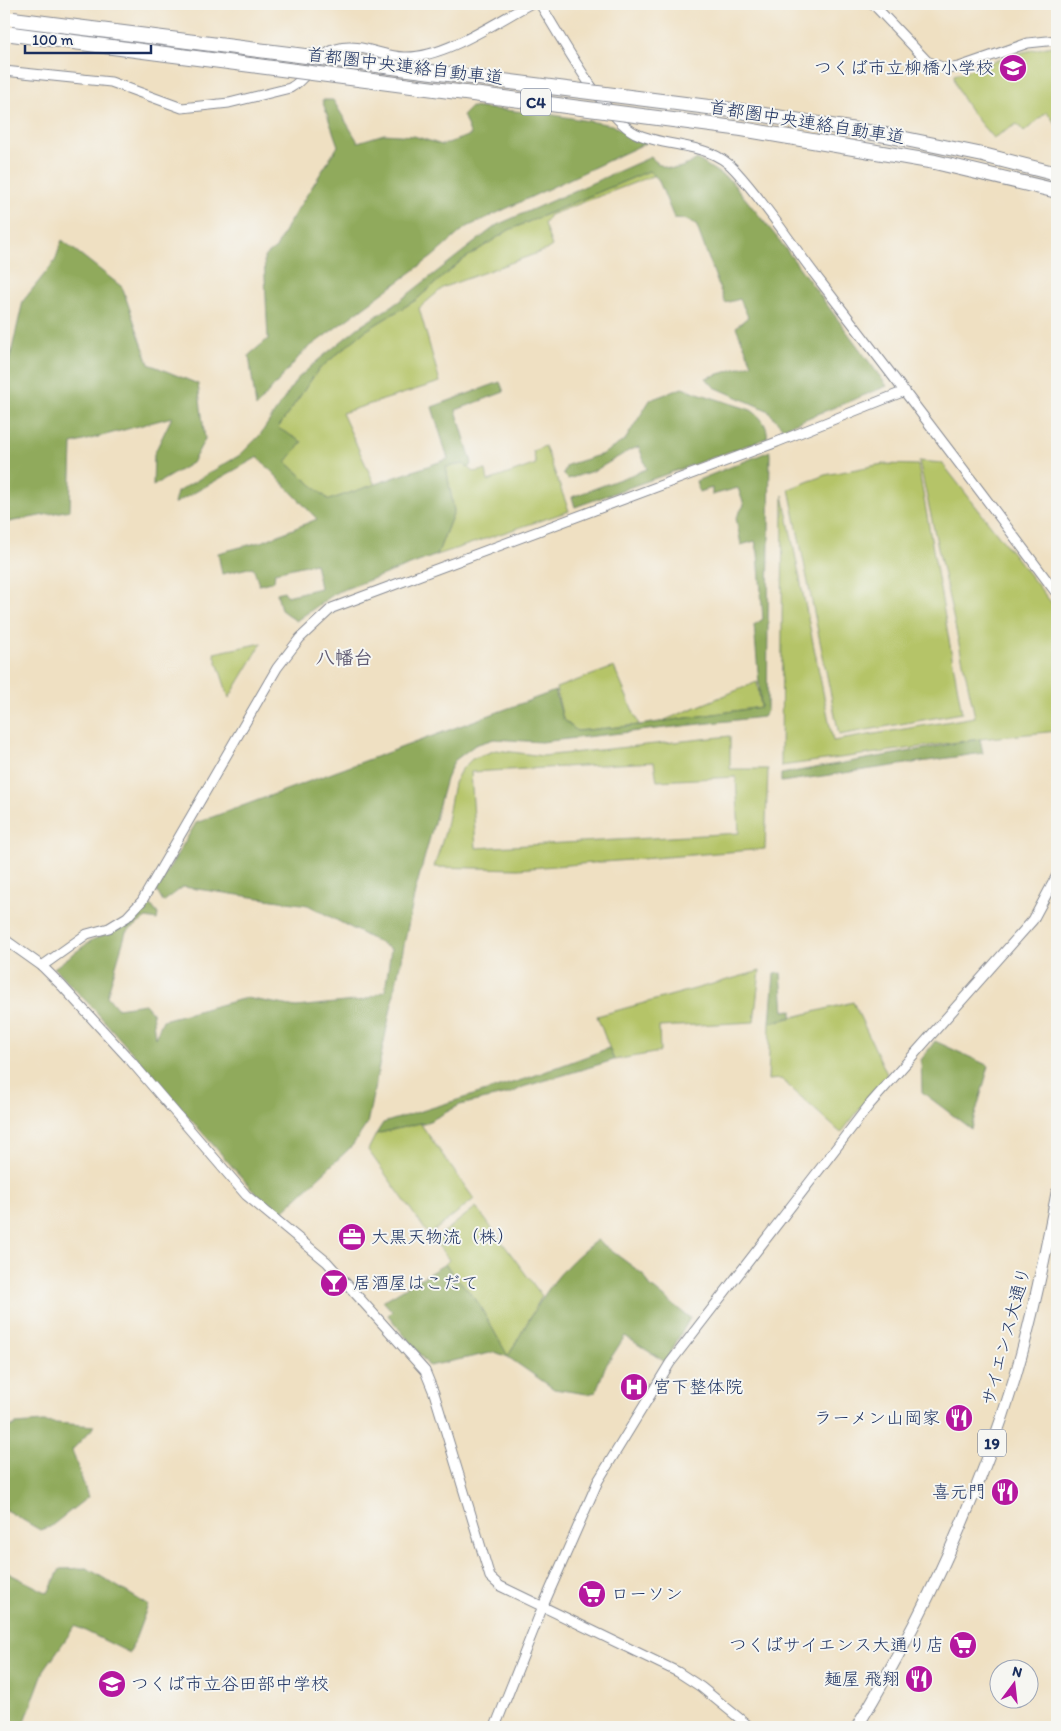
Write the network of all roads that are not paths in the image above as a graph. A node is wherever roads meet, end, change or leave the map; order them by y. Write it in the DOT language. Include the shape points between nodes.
graph roads {
  1 [pos="530,4"];
  2 [pos="540,4"];
  3 [pos="873,4"];
  4 [pos="13,19"];
  5 [pos="12,34"];
  6 [pos="1057,40"];
  7 [pos="4,71"];
  8 [pos="1057,174"];
  9 [pos="1057,191"];
  10 [pos="905,391"];
  11 [pos="1057,594"];
  12 [pos="1057,875"];
  13 [pos="4,938"];
  14 [pos="42,966"];
  15 [pos="1057,1193"];
  16 [pos="543,1606"];
  17 [pos="495,1727"];
  18 [pos="750,1727"];
  19 [pos="857,1727"];
  1 -- 7 [label="street" via="434,52 404,57 358,47 334,49 316,63 302,82 290,88 204,107 182,108 111,82"];
  2 -- 10 [label="street" via="602,101 623,124 651,139 708,152 723,158 734,168"];
  3 -- 6 [label="street" via="928,61 947,68 959,67 1028,43"];
  4 -- 8 [label="highway, 首都圏中央連絡自動車道 / C4, bridge" via="740,110 886,135"];
  5 -- 9 [label="highway, 首都圏中央連絡自動車道 / C4, bridge" via="742,129 936,162"];
  10 -- 11 [label="street"];
  10 -- 14 [label="street" via="332,608 300,638 277,668 142,901 127,917 109,928 87,934"];
  12 -- 16 [label="street" via="1033,920 870,1104 670,1363 598,1481"];
  13 -- 14 [label="street"];
  14 -- 16 [label="street" via="130,1060 246,1195 327,1262 425,1371 490,1577 500,1586"];
  15 -- 19 [label="main road, サイエンス大通り / 19" via="1026,1338 980,1478 928,1599"];
  16 -- 17 [label="street"];
  16 -- 18 [label="street" via="678,1672"];
}
